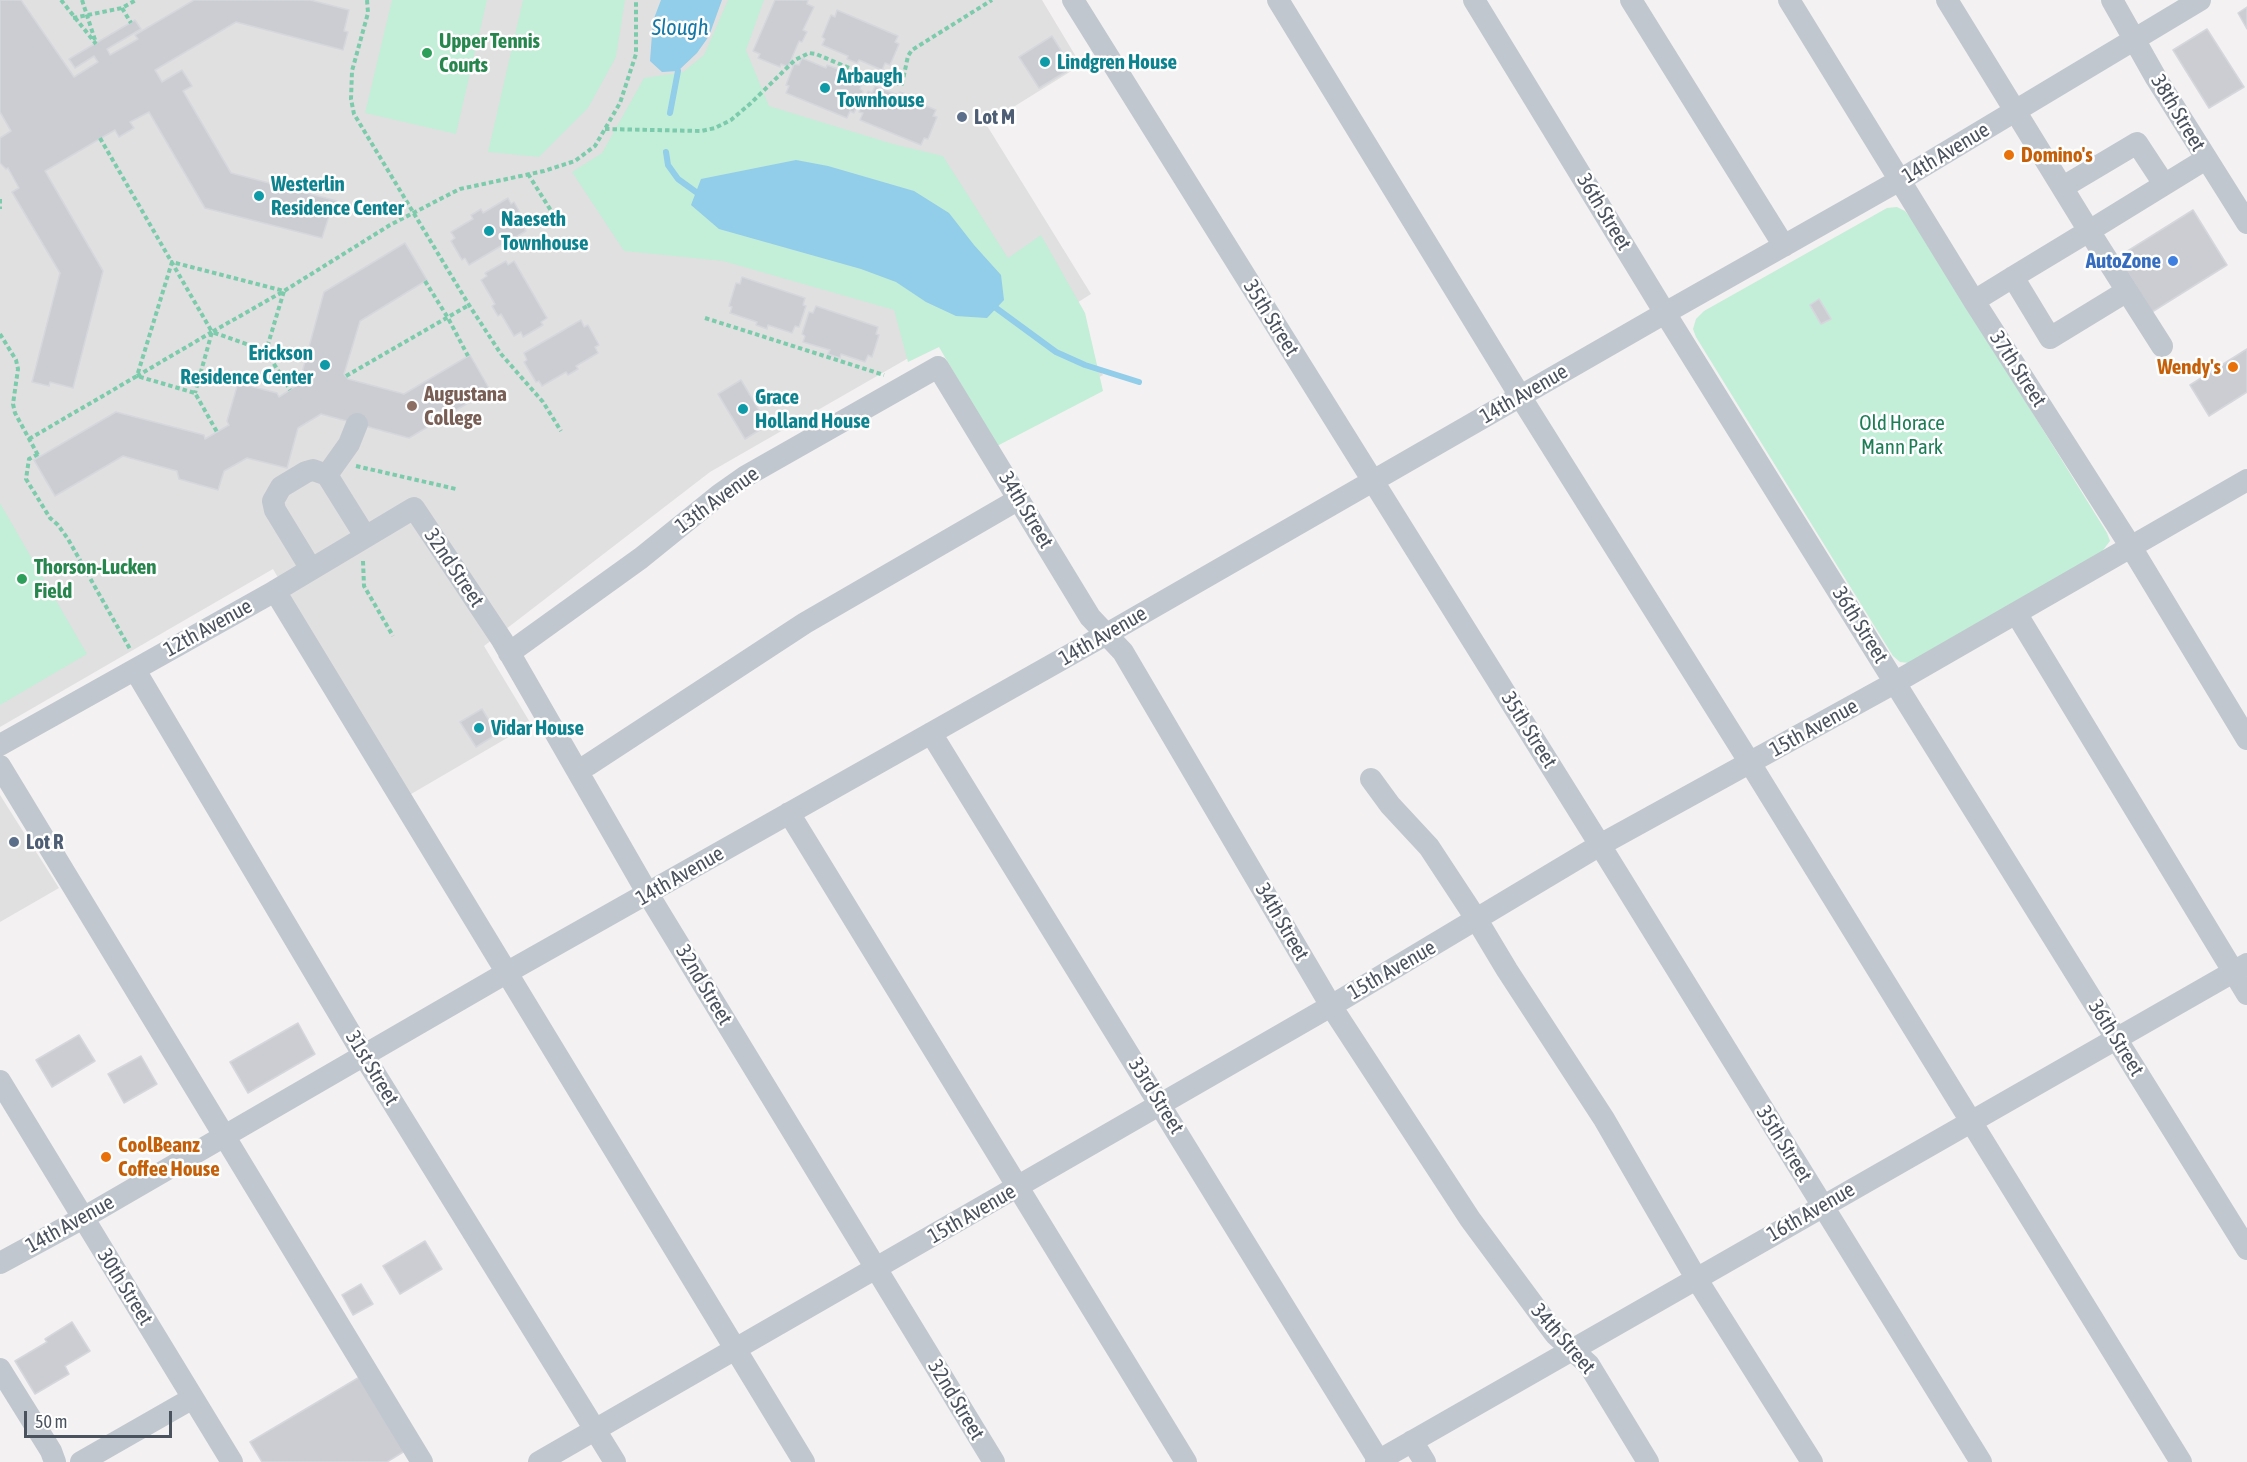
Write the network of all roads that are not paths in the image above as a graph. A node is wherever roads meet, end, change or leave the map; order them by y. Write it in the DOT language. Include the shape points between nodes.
graph roads {
  1 [pos="1073,0"];
  2 [pos="1278,0"];
  3 [pos="1474,0"];
  4 [pos="1631,0"];
  5 [pos="1789,0"];
  6 [pos="1947,0"];
  7 [pos="2112,0"];
  8 [pos="2200,0"];
  9 [pos="2135,38"];
  10 [pos="2016,111"];
  11 [pos="2206,159"];
  12 [pos="1900,180"];
  13 [pos="2164,184"];
  14 [pos="2063,187"];
  15 [pos="2244,211"];
  16 [pos="2089,231"];
  17 [pos="1784,246"];
  18 [pos="2013,277"];
  19 [pos="2127,291"];
  20 [pos="1974,301"];
  21 [pos="1665,313"];
  22 [pos="2162,346"];
  23 [pos="938,367"];
  24 [pos="1520,396"];
  25 [pos="357,424"];
  26 [pos="332,468"];
  27 [pos="1373,481"];
  28 [pos="2246,485"];
  29 [pos="1019,499"];
  30 [pos="414,508"];
  31 [pos="364,537"];
  32 [pos="2131,547"];
  33 [pos="311,569"];
  34 [pos="275,591"];
  35 [pos="2016,613"];
  36 [pos="1105,635"];
  37 [pos="510,653"];
  38 [pos="138,668"];
  39 [pos="1896,682"];
  40 [pos="931,733"];
  41 [pos="2247,739"];
  42 [pos="0,745"];
  43 [pos="1750,763"];
  44 [pos="588,765"];
  45 [pos="0,766"];
  46 [pos="1371,779"];
  47 [pos="789,813"];
  48 [pos="1600,845"];
  49 [pos="648,894"];
  50 [pos="1477,920"];
  51 [pos="2240,968"];
  52 [pos="506,974"];
  53 [pos="2247,994"];
  54 [pos="1331,1006"];
  55 [pos="2116,1038"];
  56 [pos="364,1056"];
  57 [pos="0,1081"];
  58 [pos="1161,1104"];
  59 [pos="1971,1121"];
  60 [pos="224,1136"];
  61 [pos="1018,1187"];
  62 [pos="1822,1206"];
  63 [pos="83,1218"];
  64 [pos="2247,1248"];
  65 [pos="0,1263"];
  66 [pos="877,1269"];
  67 [pos="1696,1278"];
  68 [pos="735,1349"];
  69 [pos="1571,1350"];
  70 [pos="0,1370"];
  71 [pos="193,1398"];
  72 [pos="596,1429"];
  73 [pos="1412,1442"];
  74 [pos="1378,1461"];
  75 [pos="55,1462"];
  76 [pos="81,1462"];
  77 [pos="232,1462"];
  78 [pos="422,1462"];
  79 [pos="539,1462"];
  80 [pos="615,1462"];
  81 [pos="804,1462"];
  82 [pos="994,1462"];
  83 [pos="1186,1462"];
  84 [pos="1425,1462"];
  85 [pos="1648,1462"];
  86 [pos="1812,1462"];
  87 [pos="1981,1462"];
  88 [pos="2181,1462"];
  1 -- 27 [label="street, 35th Street"];
  2 -- 24 [label="street"];
  3 -- 21 [label="street, 36th Street"];
  4 -- 17 [label="street"];
  5 -- 12 [label="street, 37th Street"];
  6 -- 10 [label="street"];
  7 -- 9 [label="street, 38th Street"];
  8 -- 9 [label="street, 14th Avenue"];
  9 -- 10 [label="street, 14th Avenue"];
  9 -- 11 [label="street, 38th Street"];
  10 -- 12 [label="street, 14th Avenue"];
  10 -- 14 [label="street"];
  11 -- 13 [label="street"];
  11 -- 15 [label="street, 38th Street"];
  12 -- 17 [label="street, 14th Avenue"];
  12 -- 20 [label="street, 37th Street"];
  13 -- 14 [label="street" via="2137,142"];
  13 -- 16 [label="street"];
  14 -- 16 [label="street"];
  16 -- 18 [label="street"];
  16 -- 19 [label="street"];
  17 -- 21 [label="street, 14th Avenue"];
  18 -- 19 [label="street" via="2050,338"];
  18 -- 20 [label="street"];
  19 -- 22 [label="street"];
  20 -- 32 [label="street, 37th Street"];
  21 -- 24 [label="street, 14th Avenue"];
  21 -- 39 [label="street, 36th Street"];
  23 -- 29 [label="street, 34th Street"];
  23 -- 37 [label="street, 13th Avenue" via="746,476"];
  24 -- 27 [label="street, 14th Avenue"];
  24 -- 43 [label="street"];
  25 -- 26 [label="street"];
  26 -- 31 [label="street"];
  26 -- 33 [label="street" via="306,472 281,487 273,501"];
  27 -- 36 [label="street, 14th Avenue"];
  27 -- 48 [label="street, 35th Street"];
  28 -- 32 [label="street, 15th Avenue"];
  29 -- 36 [label="street, 34th Street" via="1090,617"];
  29 -- 44 [label="street" via="805,623"];
  30 -- 31 [label="street, 12th Avenue"];
  30 -- 37 [label="street, 32nd Street"];
  31 -- 33 [label="street, 12th Avenue"];
  32 -- 35 [label="street, 15th Avenue"];
  32 -- 41 [label="street, 37th Street"];
  33 -- 34 [label="street, 12th Avenue"];
  34 -- 38 [label="street, 12th Avenue"];
  34 -- 52 [label="street"];
  35 -- 39 [label="street, 15th Avenue"];
  35 -- 51 [label="street"];
  36 -- 40 [label="street, 14th Avenue"];
  36 -- 54 [label="street, 34th Street" via="1123,652"];
  37 -- 49 [label="street, 32nd Street"];
  38 -- 42 [label="street, 12th Avenue"];
  38 -- 56 [label="street, 31st Street"];
  39 -- 43 [label="street, 15th Avenue"];
  39 -- 55 [label="street, 36th Street"];
  40 -- 47 [label="street, 14th Avenue"];
  40 -- 58 [label="street, 33rd Street"];
  43 -- 48 [label="street, 15th Avenue"];
  43 -- 59 [label="street"];
  45 -- 60 [label="street"];
  46 -- 50 [label="street" via="1428,847"];
  47 -- 49 [label="street, 14th Avenue"];
  47 -- 61 [label="street"];
  48 -- 50 [label="street, 15th Avenue"];
  48 -- 62 [label="street, 35th Street"];
  49 -- 52 [label="street, 14th Avenue"];
  49 -- 66 [label="street, 32nd Street"];
  50 -- 54 [label="street, 15th Avenue"];
  50 -- 67 [label="street" via="1604,1119"];
  51 -- 53 [label="street"];
  51 -- 55 [label="street, 16th Avenue"];
  52 -- 56 [label="street, 14th Avenue"];
  52 -- 68 [label="street"];
  54 -- 58 [label="street, 15th Avenue"];
  54 -- 69 [label="street, 34th Street" via="1470,1219"];
  55 -- 59 [label="street, 16th Avenue"];
  55 -- 64 [label="street, 36th Street"];
  56 -- 60 [label="street, 14th Avenue"];
  56 -- 72 [label="street, 31st Street"];
  57 -- 63 [label="street, 30th Street"];
  58 -- 61 [label="street, 15th Avenue"];
  58 -- 74 [label="street, 33rd Street"];
  59 -- 62 [label="street, 16th Avenue"];
  59 -- 88 [label="street"];
  60 -- 63 [label="street, 14th Avenue"];
  60 -- 78 [label="street"];
  61 -- 66 [label="street, 15th Avenue"];
  61 -- 83 [label="street"];
  62 -- 67 [label="street, 16th Avenue"];
  62 -- 87 [label="street, 35th Street"];
  63 -- 65 [label="street, 14th Avenue"];
  63 -- 71 [label="street, 30th Street"];
  66 -- 68 [label="street, 15th Avenue"];
  66 -- 82 [label="street, 32nd Street"];
  67 -- 69 [label="street, 16th Avenue"];
  67 -- 86 [label="street"];
  68 -- 72 [label="street, 15th Avenue"];
  68 -- 81 [label="street"];
  69 -- 73 [label="street, 16th Avenue"];
  69 -- 85 [label="street, 34th Street" via="1589,1365"];
  70 -- 75 [label="street"];
  71 -- 76 [label="street"];
  71 -- 77 [label="street, 30th Street"];
  72 -- 79 [label="street, 15th Avenue"];
  72 -- 80 [label="street, 31st Street"];
  73 -- 74 [label="street, 16th Avenue"];
  73 -- 84 [label="street"];
}
